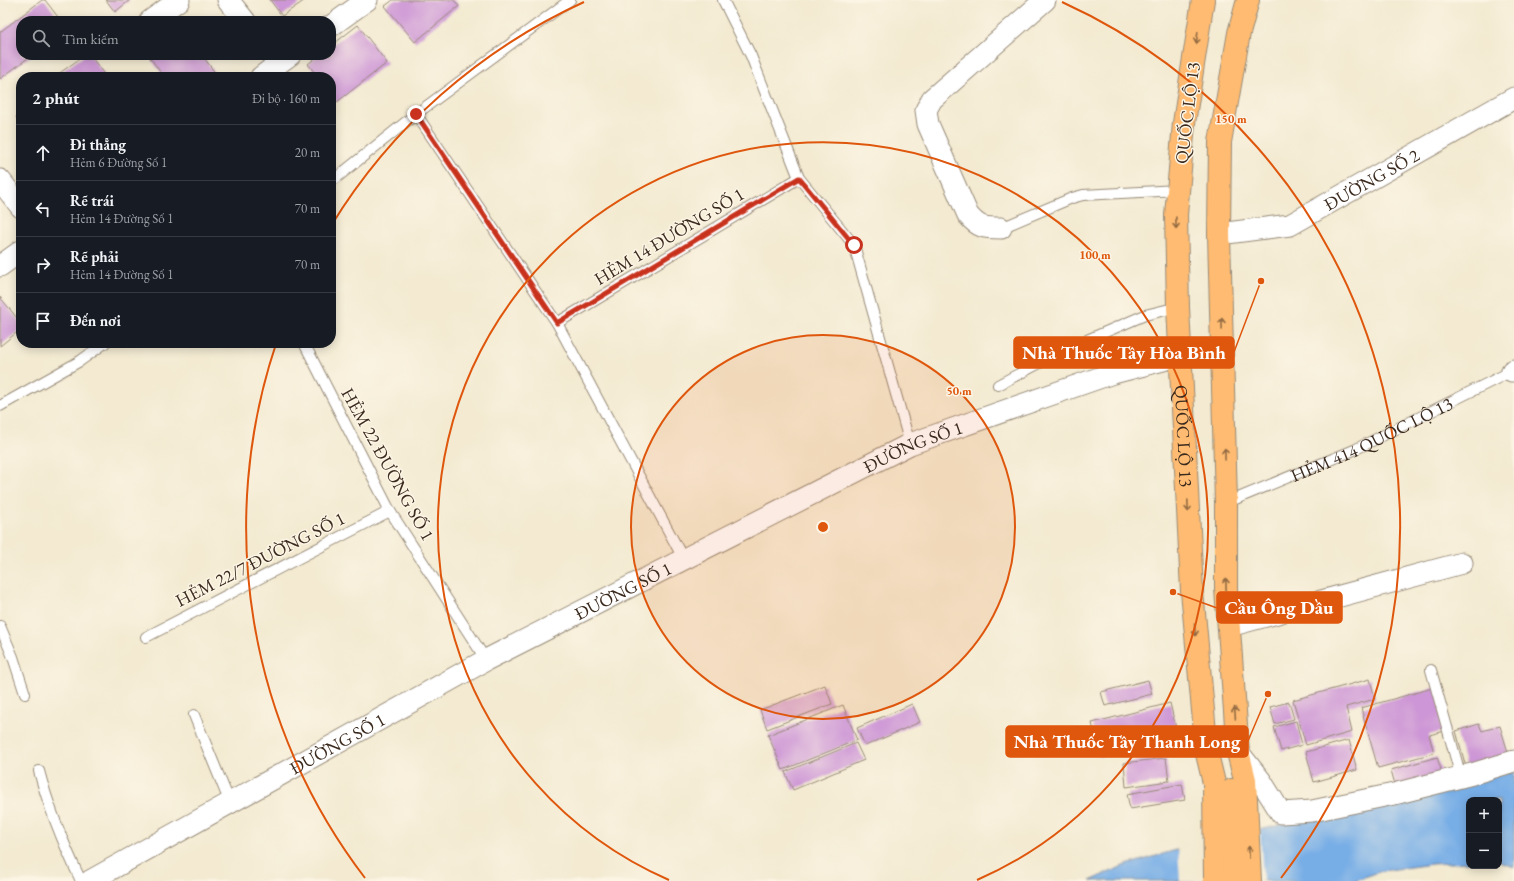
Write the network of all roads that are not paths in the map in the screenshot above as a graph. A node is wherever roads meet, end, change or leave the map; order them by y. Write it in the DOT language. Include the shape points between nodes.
graph roads {
  1 [pos="179,0"];
  2 [pos="228,0"];
  3 [pos="367,0"];
  4 [pos="570,0"];
  5 [pos="723,0"];
  6 [pos="1045,0"];
  7 [pos="1203,0"];
  8 [pos="1248,0"];
  9 [pos="157,16"];
  10 [pos="241,16"];
  11 [pos="336,22"];
  12 [pos="278,60"];
  13 [pos="266,72"];
  14 [pos="1514,98"];
  15 [pos="416,114"];
  16 [pos="336,178"];
  17 [pos="799,178"];
  18 [pos="0,180"];
  19 [pos="1178,190"];
  20 [pos="16,201"];
  21 [pos="1001,228"];
  22 [pos="1219,234"];
  23 [pos="16,255"];
  24 [pos="0,266"];
  25 [pos="1178,306"];
  26 [pos="557,323"];
  27 [pos="97,348"];
  28 [pos="307,348"];
  29 [pos="1182,356"];
  30 [pos="1513,373"];
  31 [pos="998,385"];
  32 [pos="0,406"];
  33 [pos="910,444"];
  34 [pos="1226,504"];
  35 [pos="390,511"];
  36 [pos="684,560"];
  37 [pos="1462,563"];
  38 [pos="0,626"];
  39 [pos="1229,626"];
  40 [pos="146,638"];
  41 [pos="486,660"];
  42 [pos="1430,670"];
  43 [pos="25,694"];
  44 [pos="194,715"];
  45 [pos="1238,752"];
  46 [pos="1514,761"];
  47 [pos="39,771"];
  48 [pos="1461,777"];
  49 [pos="230,803"];
  50 [pos="1224,823"];
  51 [pos="81,881"];
  52 [pos="90,881"];
  53 [pos="1203,881"];
  54 [pos="1215,881"];
  55 [pos="1234,881"];
  56 [pos="1250,881"];
  1 -- 9 [label="street"];
  2 -- 10 [label="street"];
  3 -- 11 [label="street"];
  4 -- 15 [label="lane"];
  5 -- 17 [label="lane" via="751,56"];
  6 -- 21 [label="street" via="932,99 926,110 928,124 968,215 975,223 986,228"];
  7 -- 19 [label="highway, QUỐC LỘ 13, one-way" via="1184,123"];
  8 -- 22 [label="highway, QUỐC LỘ 13" via="1239,33 1220,142"];
  12 -- 13 [label="street"];
  14 -- 22 [label="street, ĐƯỜNG SỐ 2" via="1290,225"];
  15 -- 16 [label="lane"];
  15 -- 26 [label="lane"];
  17 -- 26 [label="lane, HẺM 14 ĐƯỜNG SỐ 1"];
  17 -- 33 [label="lane" via="854,245"];
  18 -- 20 [label="street"];
  19 -- 21 [label="lane" via="1083,195"];
  19 -- 25 [label="highway, QUỐC LỘ 13, one-way"];
  34 -- 22 [label="highway, QUỐC LỘ 13, one-way"];
  23 -- 24 [label="street"];
  25 -- 29 [label="highway, QUỐC LỘ 13"];
  25 -- 31 [label="lane" via="1145,316 1074,346"];
  26 -- 36 [label="lane"];
  27 -- 32 [label="lane" via="80,361"];
  28 -- 35 [label="lane, HẺM 22 ĐƯỜNG SỐ 1"];
  29 -- 33 [label="street, ĐƯỜNG SỐ 1" via="1113,373"];
  29 -- 50 [label="highway, QUỐC LỘ 13, one-way" via="1192,591 1207,754 1202,784"];
  30 -- 34 [label="lane, HẺM 414 QUỐC LỘ 13" via="1354,450"];
  33 -- 36 [label="street, ĐƯỜNG SỐ 1"];
  39 -- 34 [label="highway, QUỐC LỘ 13, one-way" via="1226,589"];
  35 -- 40 [label="lane, HẺM 22/7 ĐƯỜNG SỐ 1"];
  35 -- 41 [label="lane, HẺM 22 ĐƯỜNG SỐ 1"];
  36 -- 41 [label="street, ĐƯỜNG SỐ 1"];
  37 -- 39 [label="street"];
  38 -- 43 [label="lane"];
  45 -- 39 [label="highway, QUỐC LỘ 13, one-way"];
  41 -- 49 [label="street, ĐƯỜNG SỐ 1"];
  42 -- 48 [label="lane"];
  44 -- 49 [label="lane"];
  45 -- 48 [label="street" via="1261,781 1281,813 1312,811"];
  45 -- 50 [label="highway, QUỐC LỘ 13" via="1245,780"];
  46 -- 48 [label="street"];
  47 -- 51 [label="lane" via="66,848"];
  49 -- 52 [label="street, ĐƯỜNG SỐ 1"];
  50 -- 53 [label="highway, QUỐC LỘ 13"];
  50 -- 54 [label="highway, QUỐC LỘ 13"];
  50 -- 55 [label="highway, QUỐC LỘ 13"];
  56 -- 50 [label="highway, QUỐC LỘ 13, one-way"];
}
